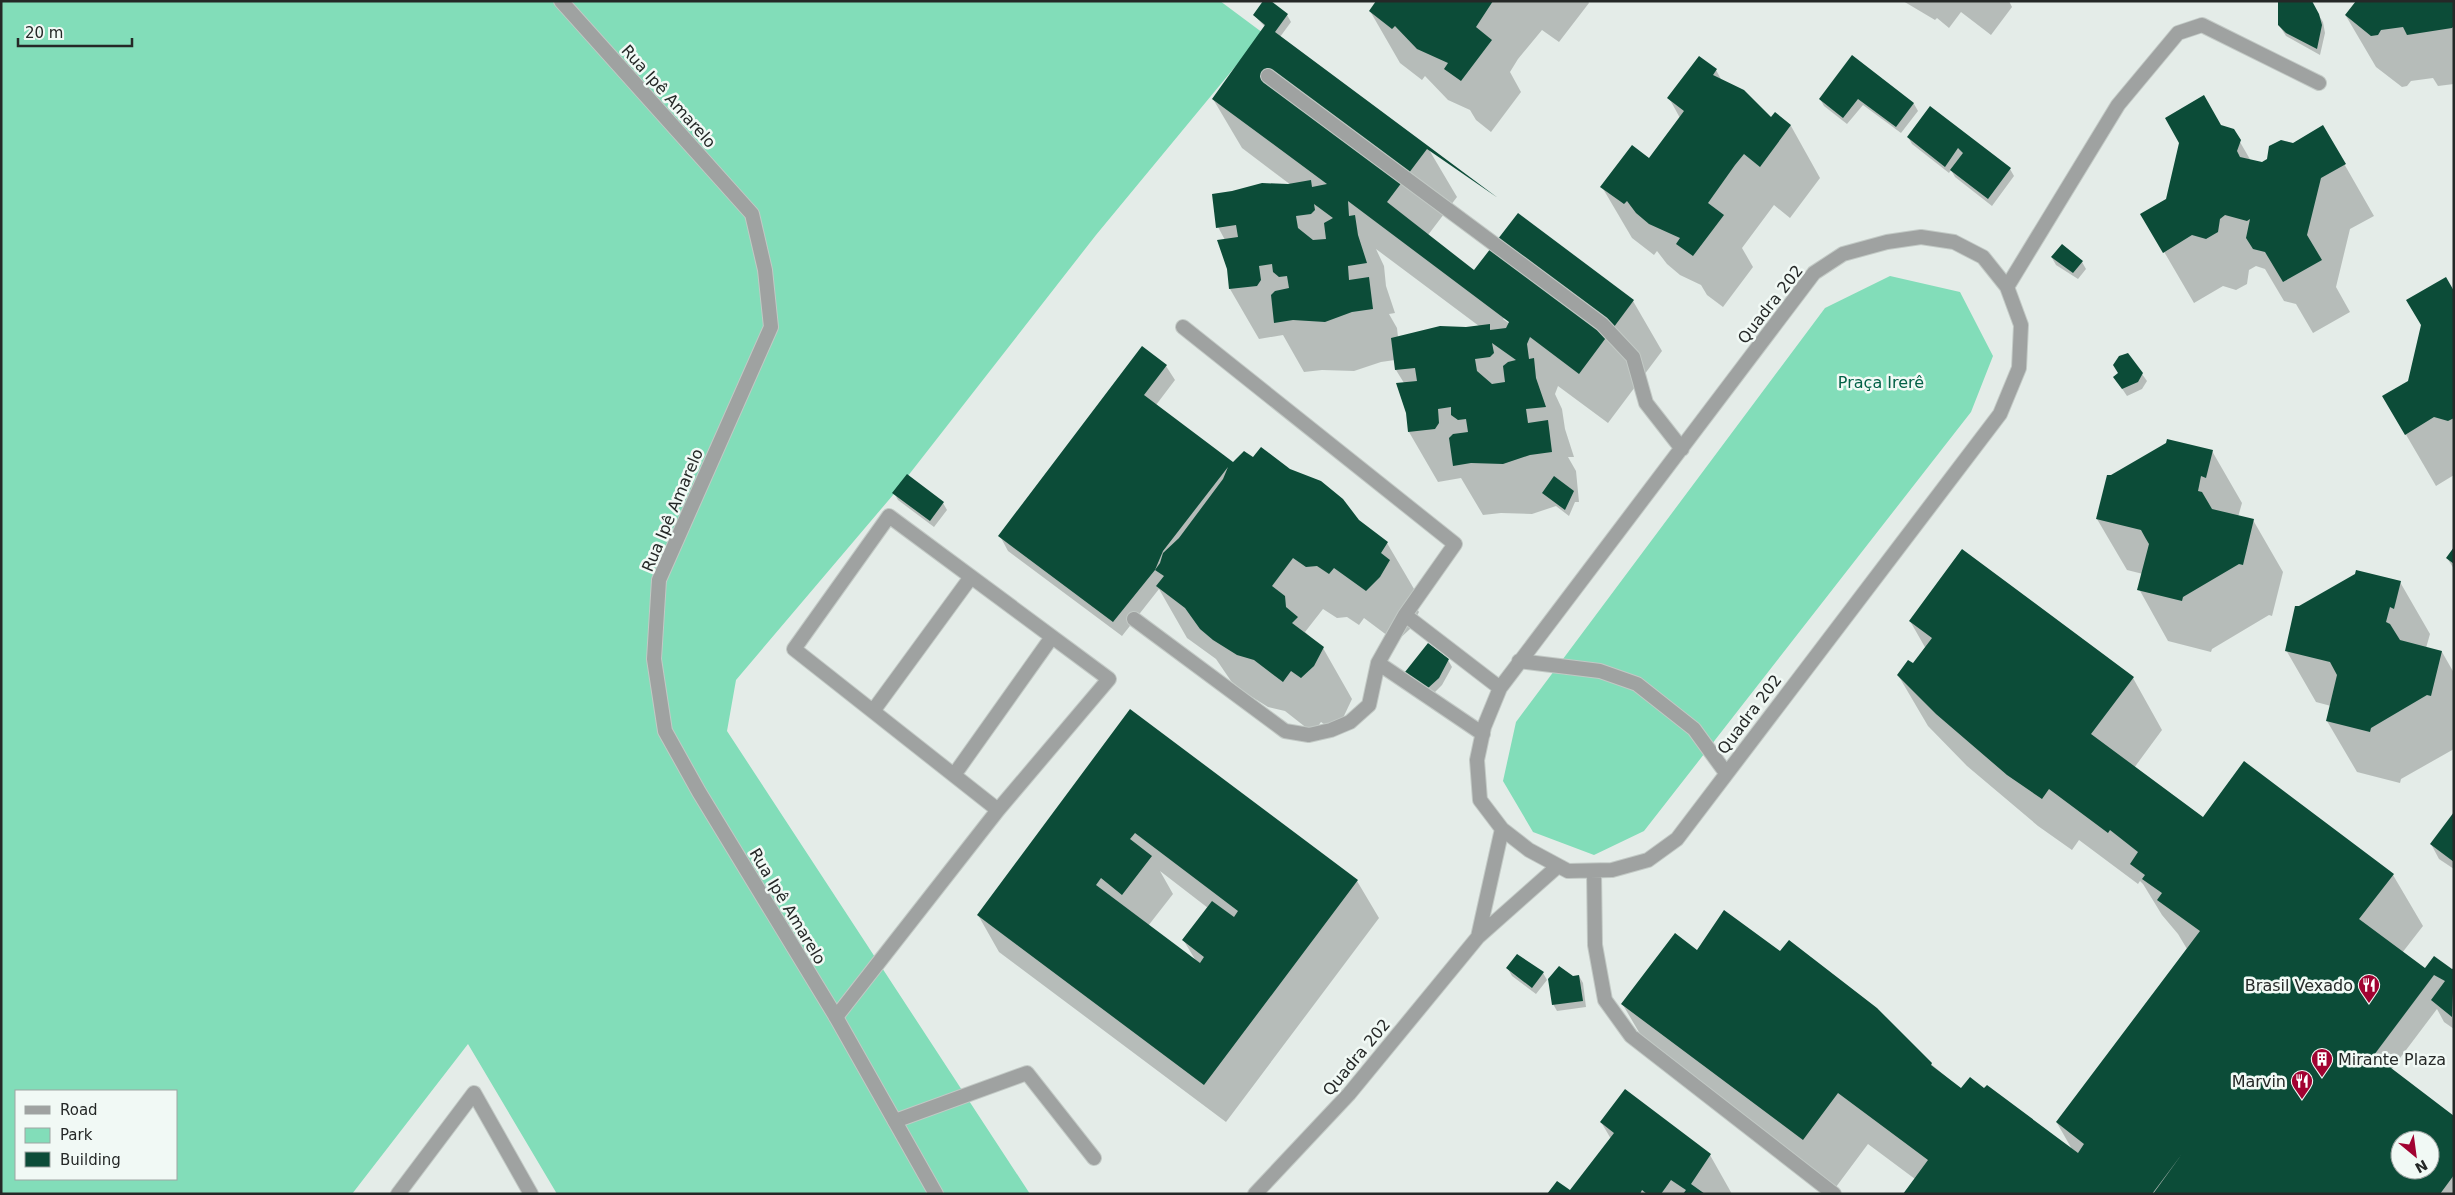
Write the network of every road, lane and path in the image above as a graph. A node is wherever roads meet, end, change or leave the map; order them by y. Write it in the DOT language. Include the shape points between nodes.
graph roads {
  1 [pos="560,1"];
  2 [pos="1268,76"];
  3 [pos="2319,83"];
  4 [pos="2006,287"];
  5 [pos="1183,328"];
  6 [pos="1682,449"];
  7 [pos="971,577"];
  8 [pos="1405,615"];
  9 [pos="1134,619"];
  10 [pos="1052,637"];
  11 [pos="1520,661"];
  12 [pos="1378,663"];
  13 [pos="1500,688"];
  14 [pos="873,711"];
  15 [pos="1483,734"];
  16 [pos="1726,773"];
  17 [pos="954,775"];
  18 [pos="998,810"];
  19 [pos="1502,829"];
  20 [pos="1558,866"];
  21 [pos="1594,871"];
  22 [pos="1478,937"];
  23 [pos="836,1017"];
  24 [pos="895,1121"];
  25 [pos="1094,1158"];
  26 [pos="398,1194"];
  27 [pos="531,1194"];
  28 [pos="936,1194"];
  29 [pos="1255,1194"];
  30 [pos="1834,1194"];
  1 -- 23 [label="street, Rua Ipê Amarelo" via="752,214 766,270 771,327 659,580 654,659 665,731"];
  2 -- 6 [label="street" via="1602,324 1633,357 1646,402"];
  3 -- 4 [label="street" via="2202,26 2178,33 2118,105"];
  4 -- 6 [label="street, Quadra 202" via="1983,257 1954,242 1921,237 1843,254 1814,273"];
  4 -- 16 [label="street, Quadra 202" via="2021,325 2019,368 2000,414"];
  5 -- 8 [label="street" via="1455,544"];
  6 -- 11 [label="street, Quadra 202"];
  7 -- 10 [label="street"];
  7 -- 14 [label="street"];
  7 -- 14 [label="street" via="889,516 794,649"];
  8 -- 12 [label="street"];
  8 -- 13 [label="street"];
  9 -- 12 [label="street" via="1284,731 1309,736 1350,722 1369,705"];
  10 -- 17 [label="street"];
  10 -- 18 [label="street" via="1109,679"];
  11 -- 13 [label="street, Quadra 202"];
  11 -- 16 [label="street, Quadra 202" via="1600,671 1637,684 1694,730"];
  12 -- 15 [label="street"];
  13 -- 15 [label="street, Quadra 202"];
  14 -- 17 [label="street"];
  15 -- 19 [label="street, Quadra 202" via="1477,760 1480,800"];
  16 -- 21 [label="street, Quadra 202" via="1677,839 1648,860 1612,870"];
  17 -- 18 [label="street"];
  18 -- 23 [label="street"];
  19 -- 20 [label="street, Quadra 202" via="1529,850"];
  19 -- 22 [label="street, Quadra 202"];
  20 -- 21 [label="street, Quadra 202" via="1568,871"];
  20 -- 22 [label="street, Quadra 202"];
  21 -- 30 [label="street" via="1594,944 1605,1000 1631,1036"];
  22 -- 29 [label="street, Quadra 202" via="1349,1094"];
  23 -- 24 [label="street, Rua Ipê Amarelo"];
  24 -- 25 [label="street" via="1027,1073"];
  24 -- 28 [label="street, Rua Ipê Amarelo"];
  26 -- 27 [label="street" via="474,1093"];
}
